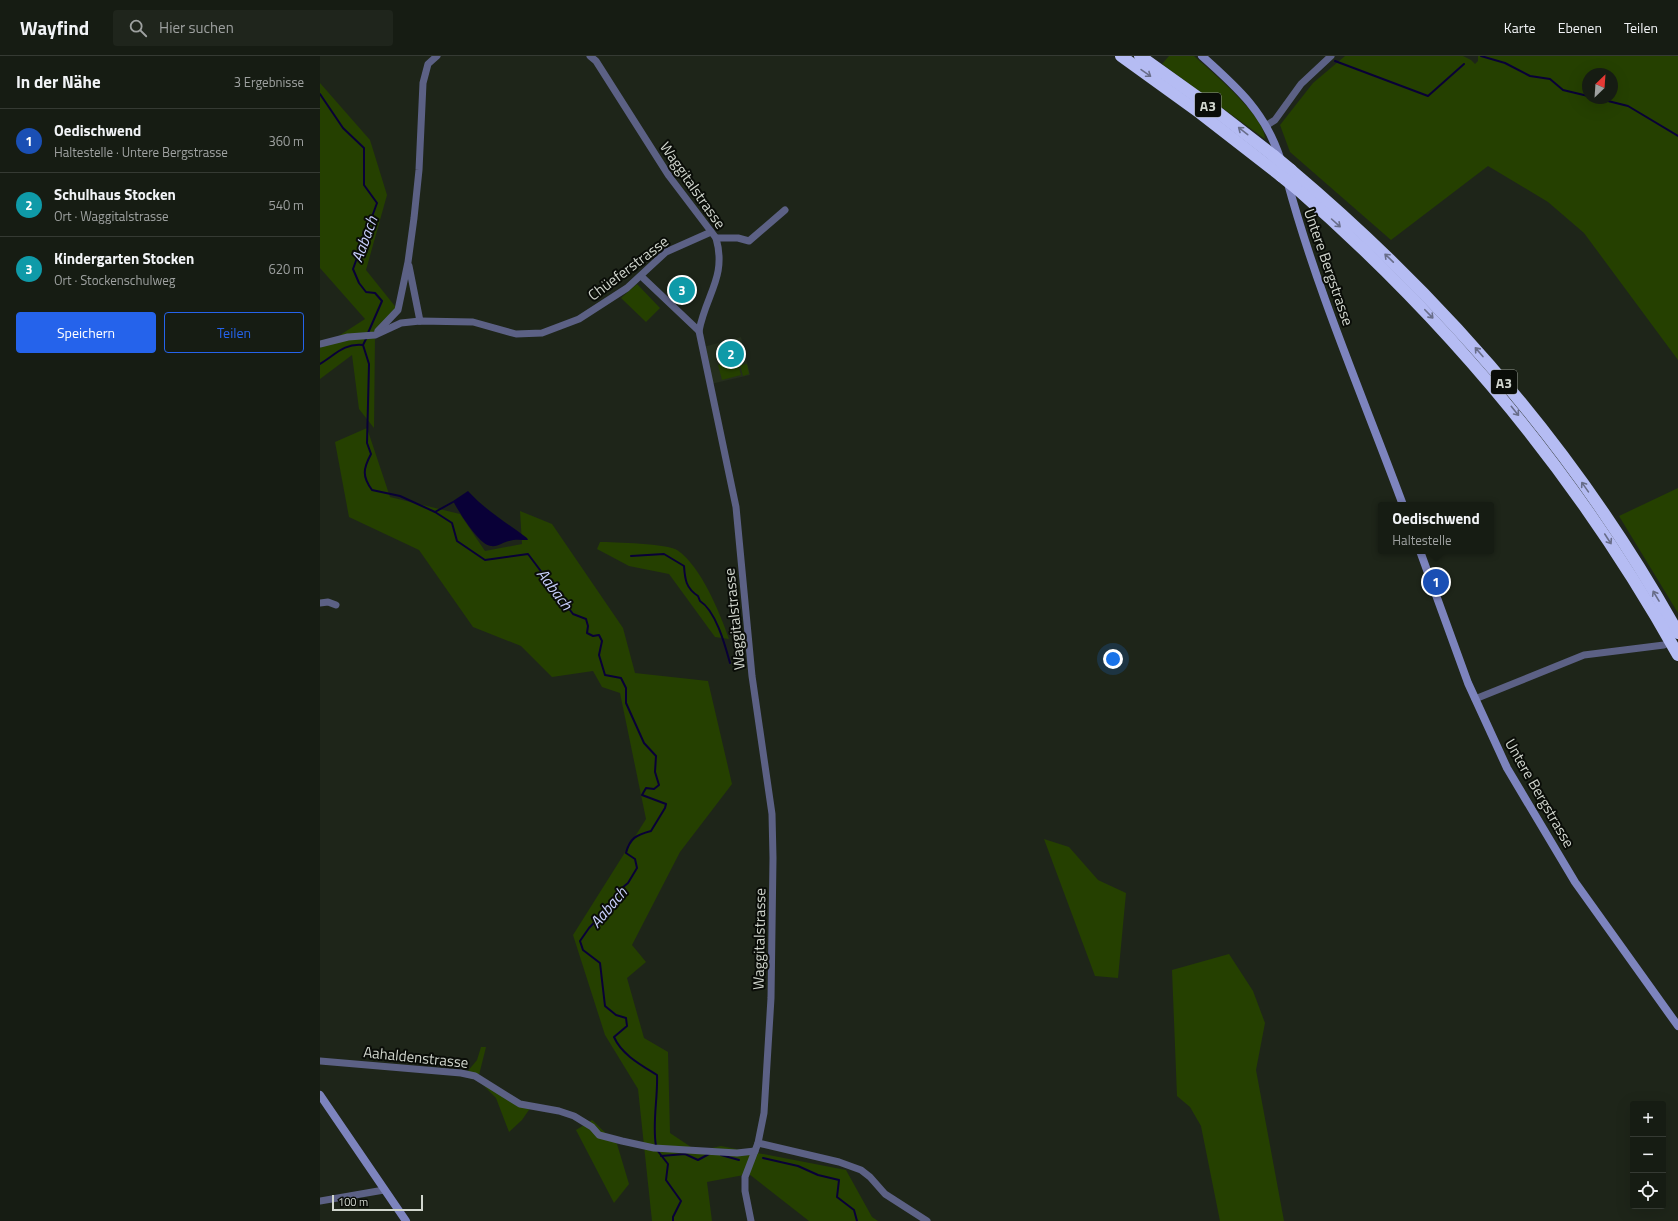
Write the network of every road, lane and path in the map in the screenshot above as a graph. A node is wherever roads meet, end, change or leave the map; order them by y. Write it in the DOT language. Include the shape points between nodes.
graph roads {
  1 [pos="437,56"];
  2 [pos="590,56"];
  3 [pos="1121,56"];
  4 [pos="1140,56"];
  5 [pos="1202,56"];
  6 [pos="1331,56"];
  7 [pos="1267,125"];
  8 [pos="1286,173"];
  9 [pos="785,210"];
  10 [pos="714,235"];
  11 [pos="408,262"];
  12 [pos="641,276"];
  13 [pos="420,321"];
  14 [pos="699,331"];
  15 [pos="370,335"];
  16 [pos="320,344"];
  17 [pos="1402,502"];
  18 [pos="1421,554"];
  19 [pos="320,604"];
  20 [pos="336,605"];
  21 [pos="1678,633"];
  22 [pos="1664,645"];
  23 [pos="1678,656"];
  24 [pos="1475,699"];
  25 [pos="1678,1026"];
  26 [pos="320,1061"];
  27 [pos="320,1095"];
  28 [pos="758,1143"];
  29 [pos="755,1151"];
  30 [pos="384,1190"];
  31 [pos="320,1201"];
  32 [pos="406,1221"];
  33 [pos="751,1221"];
  34 [pos="927,1221"];
  1 -- 11 [label="street" via="428,64 423,83 419,170"];
  2 -- 10 [label="street, Waggitalstrasse" via="596,61 669,176"];
  3 -- 8 [label="highway, A3, one-way"];
  8 -- 4 [label="highway, A3, one-way, bridge" via="1274,156"];
  5 -- 7 [label="main road, Untere Bergstrasse" via="1245,96"];
  6 -- 7 [label="street" via="1301,84 1275,120"];
  7 -- 17 [label="main road, Untere Bergstrasse" via="1277,148 1324,300"];
  21 -- 8 [label="highway, A3, one-way" via="1598,505 1554,444 1498,374 1396,264"];
  8 -- 23 [label="highway, A3, one-way, bridge" via="1296,188 1406,290 1507,402 1595,520 1644,595"];
  9 -- 10 [label="street" via="749,241"];
  10 -- 12 [label="street, Chüeferstrasse" via="666,252"];
  10 -- 14 [label="street, Waggitalstrasse" via="719,249 719,271 705,306"];
  11 -- 13 [label="street"];
  11 -- 15 [label="street" via="398,310"];
  12 -- 13 [label="street, Chüeferstrasse" via="579,319 542,333 516,334 473,322"];
  12 -- 14 [label="street"];
  13 -- 15 [label="street, Chüeferstrasse" via="401,324"];
  14 -- 28 [label="street, Waggitalstrasse" via="736,506 752,676 772,814 771,998 764,1113"];
  15 -- 16 [label="street, Chüeferstrasse"];
  18 -- 24 [label="main road, Untere Bergstrasse"];
  19 -- 20 [label="street" via="328,602"];
  22 -- 24 [label="street" via="1584,655"];
  24 -- 25 [label="main road, Untere Bergstrasse" via="1507,768 1575,882"];
  26 -- 29 [label="street, Aahaldenstrasse" via="475,1076 520,1104 559,1111 574,1116 599,1134 654,1148 737,1153"];
  27 -- 30 [label="main road"];
  28 -- 29 [label="street, Waggitalstrasse"];
  28 -- 34 [label="street" via="839,1162 861,1170 885,1194"];
  29 -- 33 [label="street, Waggitalstrasse" via="745,1177"];
  30 -- 31 [label="street"];
  30 -- 32 [label="main road"];
}
